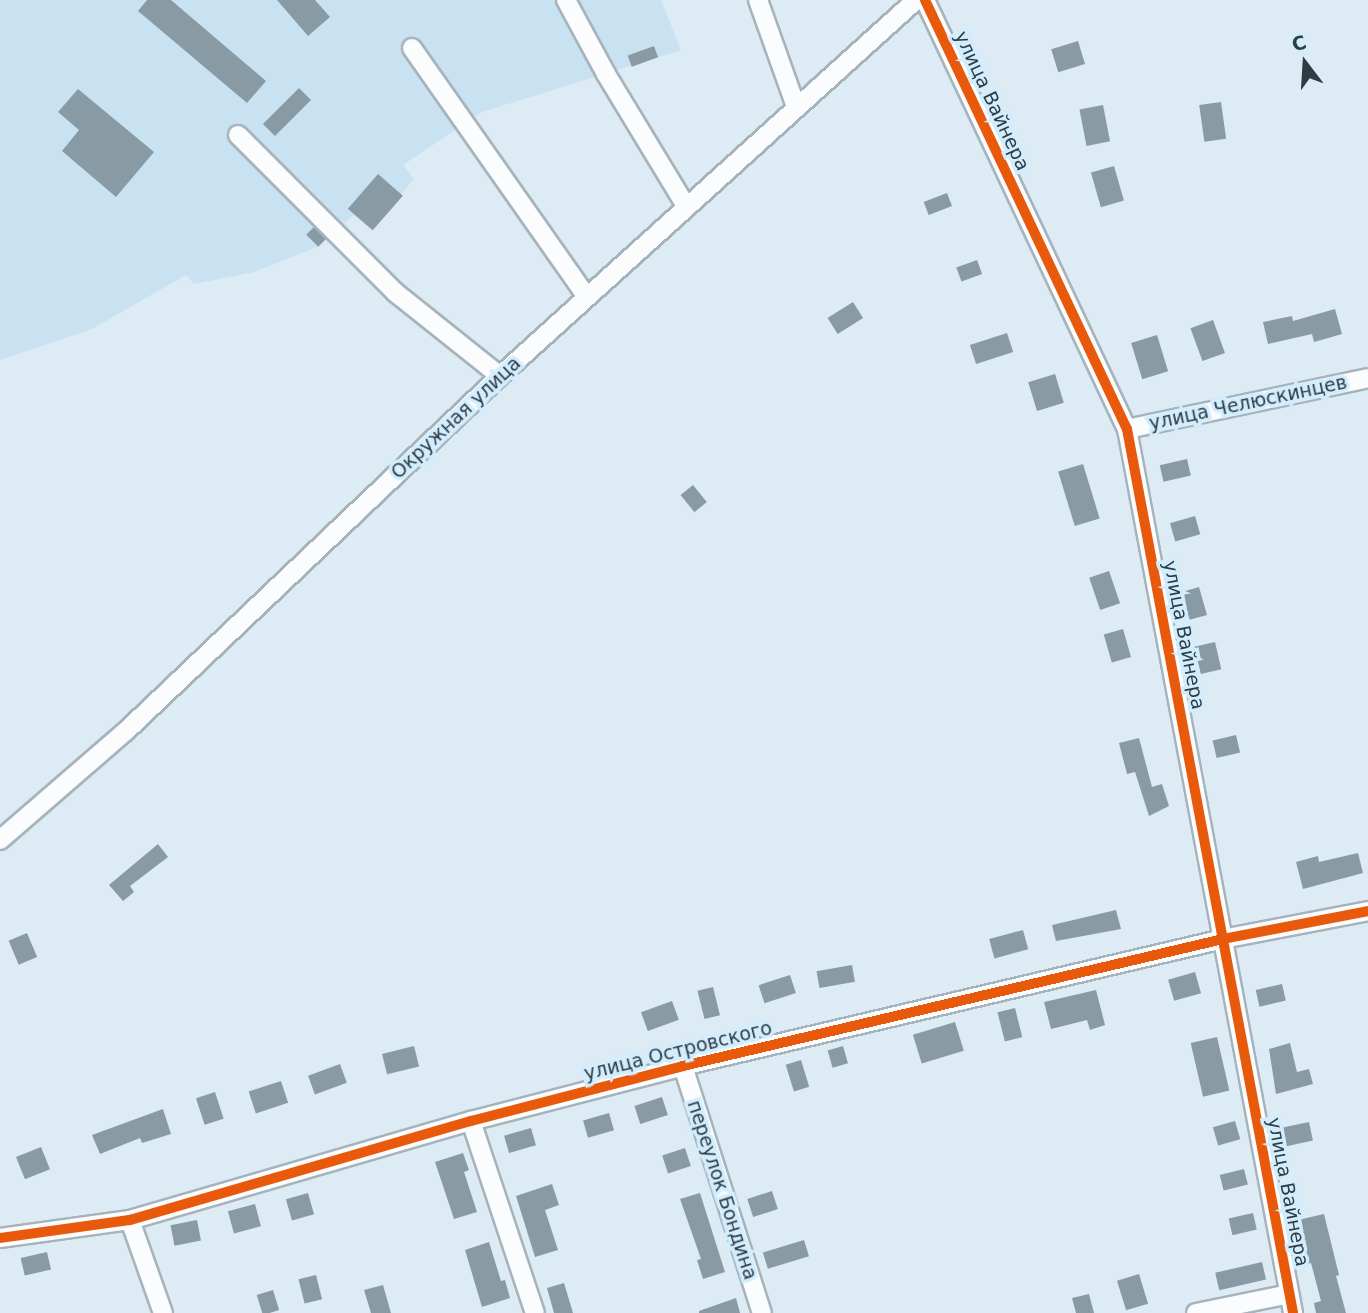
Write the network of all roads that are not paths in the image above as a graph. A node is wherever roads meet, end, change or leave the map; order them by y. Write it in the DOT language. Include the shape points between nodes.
graph roads {
  1 [pos="566,0"];
  2 [pos="758,0"];
  3 [pos="917,0"];
  4 [pos="412,48"];
  5 [pos="796,107"];
  6 [pos="237,135"];
  7 [pos="686,206"];
  8 [pos="587,297"];
  9 [pos="500,376"];
  10 [pos="1368,378"];
  11 [pos="1127,429"];
  12 [pos="0,840"];
  13 [pos="1368,911"];
  14 [pos="1223,939"];
  15 [pos="683,1066"];
  16 [pos="471,1121"];
  17 [pos="130,1220"];
  18 [pos="0,1238"];
  19 [pos="1289,1294"];
  20 [pos="163,1313"];
  21 [pos="535,1313"];
  22 [pos="762,1313"];
  23 [pos="1196,1313"];
  24 [pos="1293,1313"];
  1 -- 7 [label="street"];
  2 -- 5 [label="street"];
  3 -- 5 [label="street, Окружная улица"];
  3 -- 11 [label="street, улица Вайнера"];
  4 -- 8 [label="street"];
  5 -- 7 [label="street, Окружная улица"];
  6 -- 9 [label="street" via="396,293"];
  7 -- 8 [label="street, Окружная улица"];
  8 -- 9 [label="street, Окружная улица"];
  9 -- 12 [label="street, Окружная улица" via="126,731"];
  10 -- 11 [label="street, улица Челюскинцев"];
  11 -- 14 [label="street, улица Вайнера"];
  13 -- 14 [label="street, улица Островского"];
  14 -- 15 [label="street, улица Островского"];
  14 -- 19 [label="street, улица Вайнера"];
  15 -- 16 [label="street, улица Островского"];
  15 -- 22 [label="street, переулок Бондина"];
  16 -- 17 [label="street, улица Островского"];
  16 -- 21 [label="street"];
  17 -- 18 [label="street, улица Островского"];
  17 -- 20 [label="street"];
  19 -- 23 [label="street"];
  19 -- 24 [label="street, улица Вайнера"];
}
